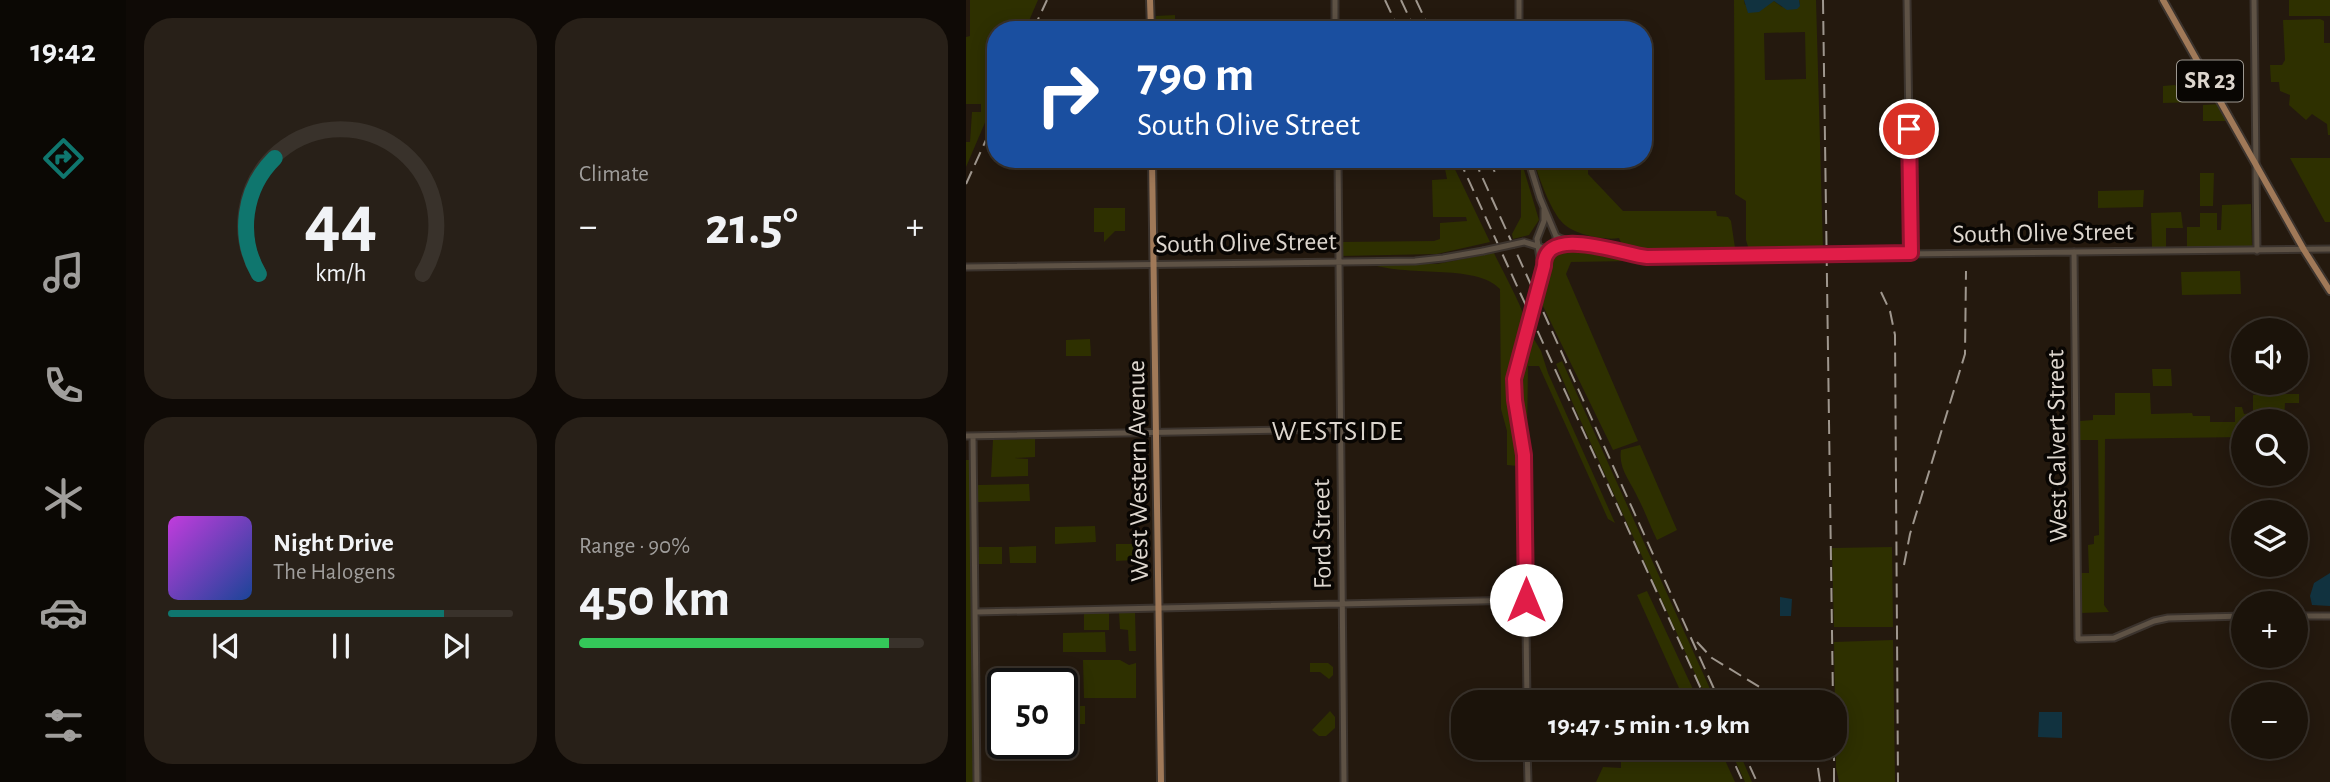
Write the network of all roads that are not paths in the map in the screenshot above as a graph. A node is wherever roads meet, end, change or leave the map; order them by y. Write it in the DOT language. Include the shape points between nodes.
graph roads {
  1 [pos="1150,0"];
  2 [pos="1335,0"];
  3 [pos="1519,0"];
  4 [pos="1908,0"];
  5 [pos="2163,0"];
  6 [pos="2254,0"];
  7 [pos="1150,21"];
  8 [pos="1335,21"];
  9 [pos="1519,21"];
  10 [pos="2256,163"];
  11 [pos="1152,168"];
  12 [pos="1338,168"];
  13 [pos="1531,168"];
  14 [pos="1544,209"];
  15 [pos="1539,233"];
  16 [pos="1555,235"];
  17 [pos="1524,242"];
  18 [pos="1573,243"];
  19 [pos="1538,245"];
  20 [pos="1551,248"];
  21 [pos="2304,250"];
  22 [pos="2330,250"];
  23 [pos="2257,251"];
  24 [pos="2074,252"];
  25 [pos="1911,253"];
  26 [pos="1339,261"];
  27 [pos="1154,264"];
  28 [pos="966,267"];
  29 [pos="1542,272"];
  30 [pos="2330,292"];
  31 [pos="1341,429"];
  32 [pos="1156,433"];
  33 [pos="966,436"];
  34 [pos="974,436"];
  35 [pos="1526,600"];
  36 [pos="1342,604"];
  37 [pos="1158,607"];
  38 [pos="976,612"];
  39 [pos="2330,615"];
  40 [pos="2308,616"];
  41 [pos="2231,617"];
  42 [pos="1527,690"];
  43 [pos="1527,760"];
  44 [pos="977,782"];
  45 [pos="1161,782"];
  46 [pos="1344,782"];
  47 [pos="1528,782"];
  1 -- 7 [label="main road"];
  2 -- 8 [label="street"];
  3 -- 9 [label="street"];
  4 -- 25 [label="street"];
  5 -- 10 [label="main road, SR 23"];
  6 -- 10 [label="street"];
  10 -- 21 [label="main road, SR 23"];
  10 -- 23 [label="street"];
  11 -- 27 [label="main road, West Western Avenue"];
  12 -- 26 [label="street, Ford Street"];
  13 -- 14 [label="street"];
  14 -- 15 [label="street"];
  14 -- 16 [label="street"];
  15 -- 16 [label="street, South Olive Street" via="1546,230"];
  15 -- 17 [label="street, South Olive Street"];
  15 -- 19 [label="street"];
  16 -- 18 [label="street, South Olive Street"];
  16 -- 20 [label="street"];
  17 -- 19 [label="street, South Olive Street"];
  17 -- 26 [label="street, South Olive Street, bridge" via="1435,260"];
  18 -- 20 [label="street, South Olive Street"];
  18 -- 25 [label="street, South Olive Street" via="1647,257"];
  19 -- 20 [label="street, South Olive Street"];
  19 -- 29 [label="street"];
  20 -- 29 [label="street"];
  21 -- 22 [label="street, South Olive Street"];
  21 -- 23 [label="street, South Olive Street"];
  21 -- 30 [label="main road, SR 23"];
  23 -- 24 [label="street, South Olive Street"];
  24 -- 25 [label="street, South Olive Street"];
  24 -- 41 [label="street, West Calvert Street" via="2078,639 2114,638 2168,618"];
  26 -- 27 [label="street, South Olive Street"];
  26 -- 31 [label="street, Ford Street"];
  27 -- 28 [label="street, South Olive Street"];
  27 -- 32 [label="main road, West Western Avenue"];
  29 -- 35 [label="street, bridge" via="1514,388 1524,455"];
  31 -- 32 [label="street"];
  31 -- 36 [label="street, Ford Street"];
  32 -- 34 [label="street"];
  32 -- 37 [label="main road, West Western Avenue"];
  33 -- 34 [label="street"];
  34 -- 38 [label="street"];
  35 -- 36 [label="street"];
  35 -- 42 [label="street"];
  36 -- 37 [label="street"];
  36 -- 46 [label="street, Ford Street"];
  37 -- 38 [label="street"];
  37 -- 45 [label="main road, West Western Avenue"];
  38 -- 44 [label="street"];
  39 -- 40 [label="street"];
  43 -- 47 [label="street"];
}
